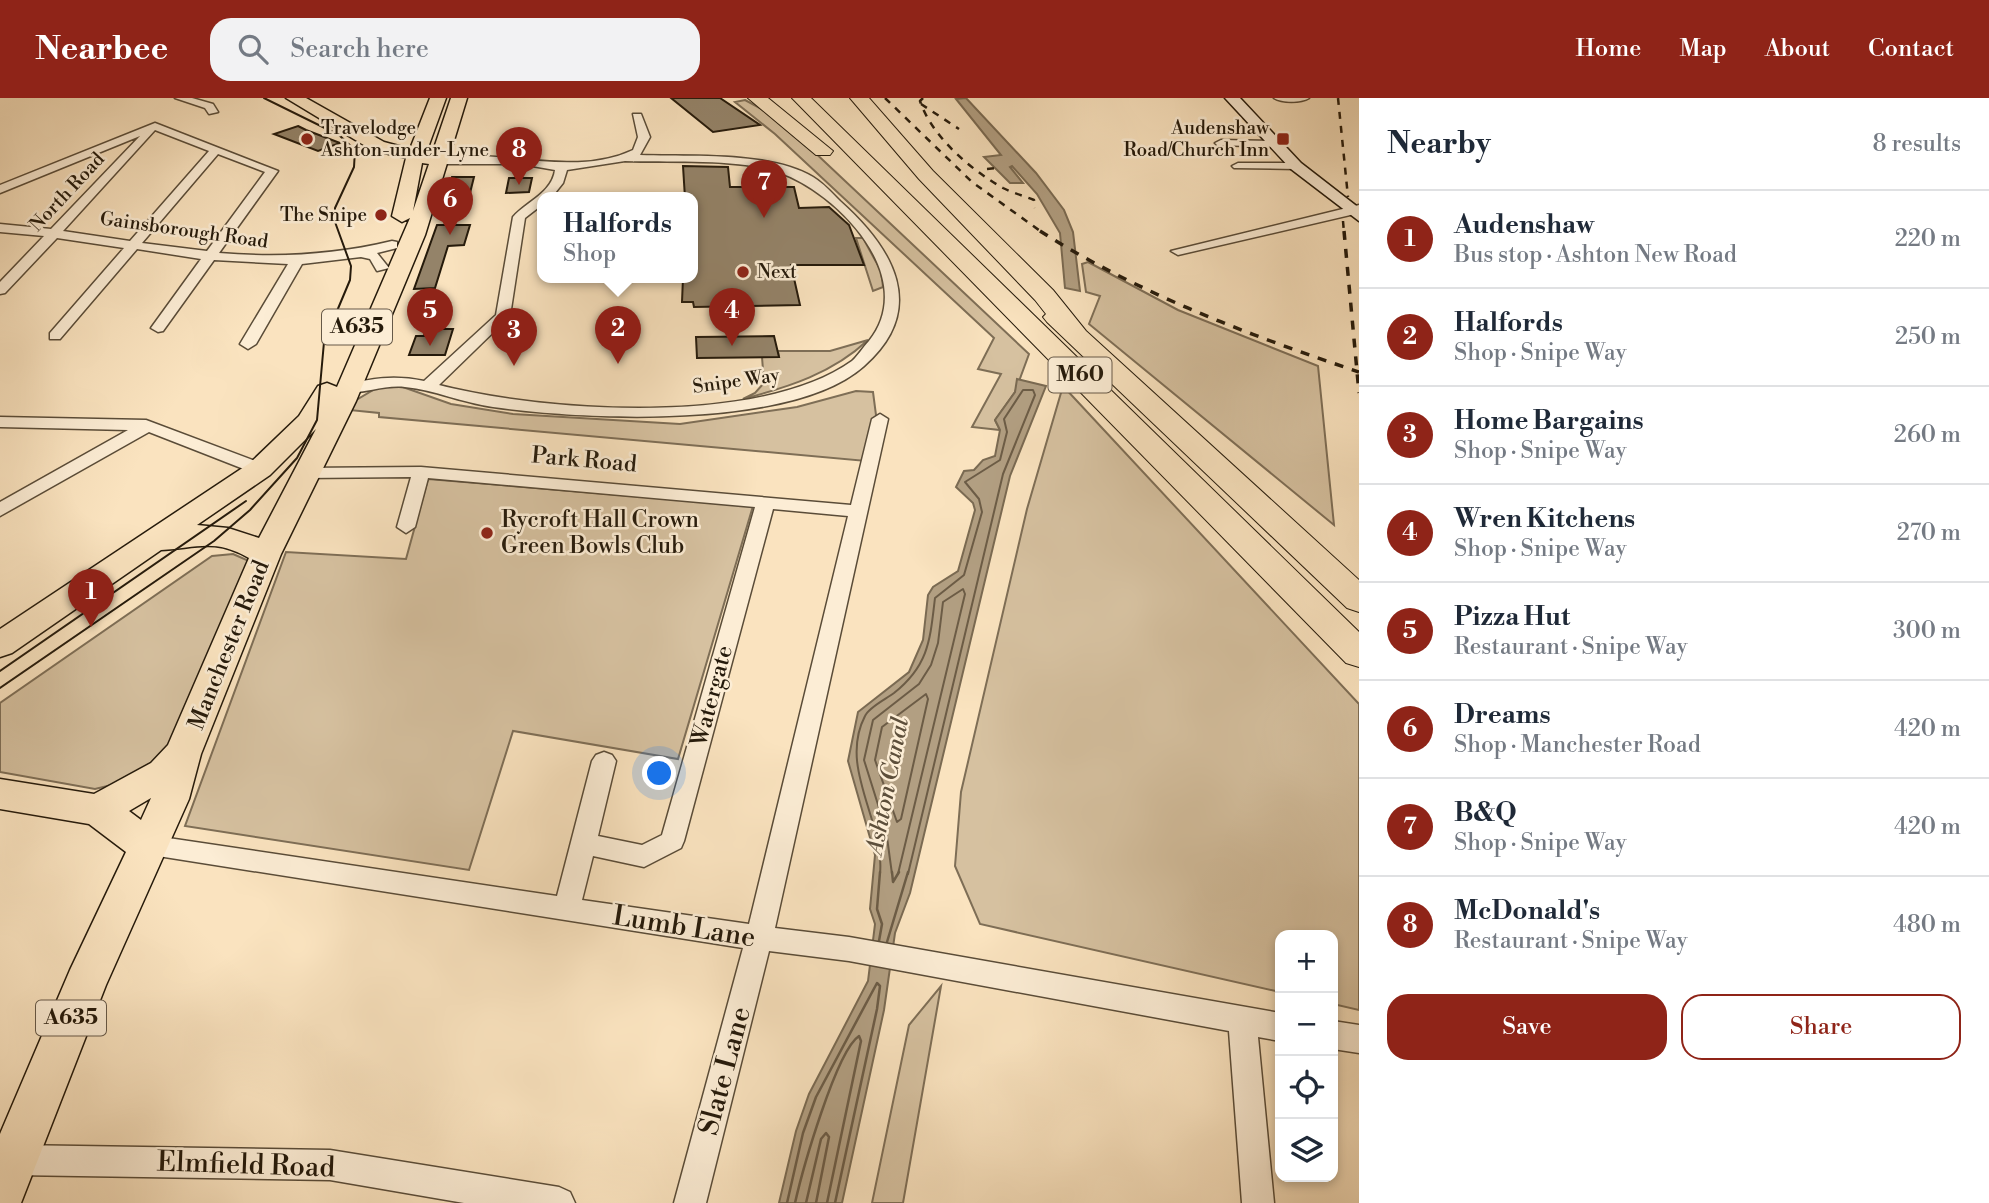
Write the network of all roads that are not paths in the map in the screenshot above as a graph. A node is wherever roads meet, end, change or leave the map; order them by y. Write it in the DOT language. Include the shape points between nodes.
graph roads {
  1 [pos="180,98"];
  2 [pos="294,98"];
  3 [pos="321,98"];
  4 [pos="438,98"];
  5 [pos="459,98"];
  6 [pos="801,98"];
  7 [pos="824,98"];
  8 [pos="859,98"];
  9 [pos="1232,98"];
  10 [pos="1279,98"];
  11 [pos="1304,98"];
  12 [pos="762,100"];
  13 [pos="213,111"];
  14 [pos="158,123"];
  15 [pos="1221,143"];
  16 [pos="1276,144"];
  17 [pos="378,146"];
  18 [pos="100,149"];
  19 [pos="216,149"];
  20 [pos="131,152"];
  21 [pos="429,156"];
  22 [pos="1238,166"];
  23 [pos="1296,166"];
  24 [pos="561,167"];
  25 [pos="0,189"];
  26 [pos="403,192"];
  27 [pos="551,192"];
  28 [pos="537,203"];
  29 [pos="1356,212"];
  30 [pos="0,228"];
  31 [pos="56,231"];
  32 [pos="135,243"];
  33 [pos="392,245"];
  34 [pos="1178,251"];
  35 [pos="362,253"];
  36 [pos="210,254"];
  37 [pos="296,263"];
  38 [pos="382,268"];
  39 [pos="0,290"];
  40 [pos="1016,314"];
  41 [pos="158,328"];
  42 [pos="55,336"];
  43 [pos="1076,336"];
  44 [pos="248,344"];
  45 [pos="429,385"];
  46 [pos="348,389"];
  47 [pos="880,419"];
  48 [pos="0,422"];
  49 [pos="146,425"];
  50 [pos="260,469"];
  51 [pos="421,472"];
  52 [pos="304,474"];
  53 [pos="766,502"];
  54 [pos="0,510"];
  55 [pos="859,511"];
  56 [pos="406,527"];
  57 [pos="147,545"];
  58 [pos="266,554"];
  59 [pos="1359,600"];
  60 [pos="0,645"];
  61 [pos="1359,654"];
  62 [pos="183,754"];
  63 [pos="604,761"];
  64 [pos="0,794"];
  65 [pos="98,810"];
  66 [pos="584,844"];
  67 [pos="148,846"];
  68 [pos="567,909"];
  69 [pos="759,938"];
  70 [pos="1242,1021"];
  71 [pos="1275,1026"];
  72 [pos="1338,1036"];
  73 [pos="1359,1038"];
  74 [pos="7,1176"];
  75 [pos="559,1203"];
  76 [pos="690,1203"];
  77 [pos="1258,1203"];
  1 -- 13 [label="street"];
  2 -- 17 [label="highway"];
  3 -- 21 [label="highway"];
  4 -- 21 [label="highway, Manchester Road / A635"];
  5 -- 21 [label="highway, Manchester Road / A635"];
  6 -- 40 [label="highway, M60"];
  7 -- 43 [label="highway, M60"];
  8 -- 43 [label="highway, M60" via="926,175 1044,295"];
  9 -- 16 [label="main road"];
  10 -- 11 [label="street"];
  12 -- 40 [label="highway, M60"];
  14 -- 18 [label="street"];
  14 -- 19 [label="street"];
  14 -- 20 [label="street, North Road"];
  15 -- 16 [label="street"];
  16 -- 23 [label="main road"];
  17 -- 21 [label="highway"];
  17 -- 26 [label="highway" via="395,165"];
  18 -- 20 [label="street"];
  18 -- 25 [label="street"];
  19 -- 32 [label="street"];
  19 -- 36 [label="street" via="272,171"];
  20 -- 31 [label="street, North Road"];
  21 -- 24 [label="street, Snipe Way"];
  21 -- 26 [label="highway, Manchester Road / A635"];
  21 -- 46 [label="highway, Manchester Road / A635" via="415,235"];
  22 -- 23 [label="street"];
  23 -- 29 [label="main road"];
  24 -- 27 [label="street" via="562,176"];
  24 -- 45 [label="street, Snipe Way" via="625,158 766,166 807,179 864,230 888,265 894,300 880,340 866,358 827,381 778,398 719,407 546,408 474,399"];
  26 -- 33 [label="highway, Manchester Road / A635"];
  28 -- 45 [label="street" via="519,217 503,316"];
  29 -- 34 [label="street"];
  30 -- 31 [label="street, Gainsborough Road"];
  31 -- 32 [label="street, Gainsborough Road"];
  31 -- 39 [label="street, North Road"];
  32 -- 36 [label="street, Gainsborough Road"];
  32 -- 42 [label="street"];
  33 -- 35 [label="street, Gainsborough Road"];
  33 -- 38 [label="highway, Manchester Road / A635"];
  35 -- 37 [label="street, Gainsborough Road"];
  35 -- 38 [label="street" via="375,256"];
  36 -- 37 [label="street, Gainsborough Road"];
  36 -- 41 [label="street"];
  37 -- 44 [label="street"];
  38 -- 50 [label="highway, Manchester Road / A635" via="320,405"];
  40 -- 61 [label="highway, M60"];
  43 -- 59 [label="highway, M60"];
  45 -- 46 [label="street, Snipe Way" via="396,379"];
  46 -- 52 [label="highway, Manchester Road / A635"];
  47 -- 55 [label="street"];
  48 -- 49 [label="street"];
  49 -- 50 [label="street"];
  49 -- 54 [label="street"];
  50 -- 52 [label="highway"];
  50 -- 57 [label="highway, A635"];
  51 -- 52 [label="street, Park Road"];
  51 -- 53 [label="street, Park Road"];
  51 -- 56 [label="street"];
  52 -- 58 [label="highway, Manchester Road / A635"];
  53 -- 55 [label="street, Park Road"];
  53 -- 66 [label="street, Watergate" via="672,841 644,856"];
  55 -- 69 [label="street"];
  57 -- 58 [label="highway, A635" via="214,533"];
  57 -- 60 [label="highway, A635"];
  58 -- 62 [label="highway, Manchester Road / A635"];
  62 -- 65 [label="highway, A635" via="164,773"];
  62 -- 67 [label="highway, Manchester Road / A635" via="170,799"];
  63 -- 66 [label="street"];
  64 -- 65 [label="highway, Lumb Lane"];
  65 -- 67 [label="highway, Lumb Lane"];
  66 -- 68 [label="street"];
  67 -- 68 [label="street, Lumb Lane"];
  67 -- 74 [label="highway, Manchester Road / A635" via="85,984"];
  68 -- 69 [label="street, Lumb Lane"];
  69 -- 70 [label="street, Lumb Lane" via="849,949"];
  69 -- 76 [label="street, Slate Lane"];
  70 -- 71 [label="street, Lumb Lane"];
  70 -- 77 [label="street"];
  72 -- 73 [label="street"];
  74 -- 75 [label="street, Elmfield Road" via="330,1165"];
}
